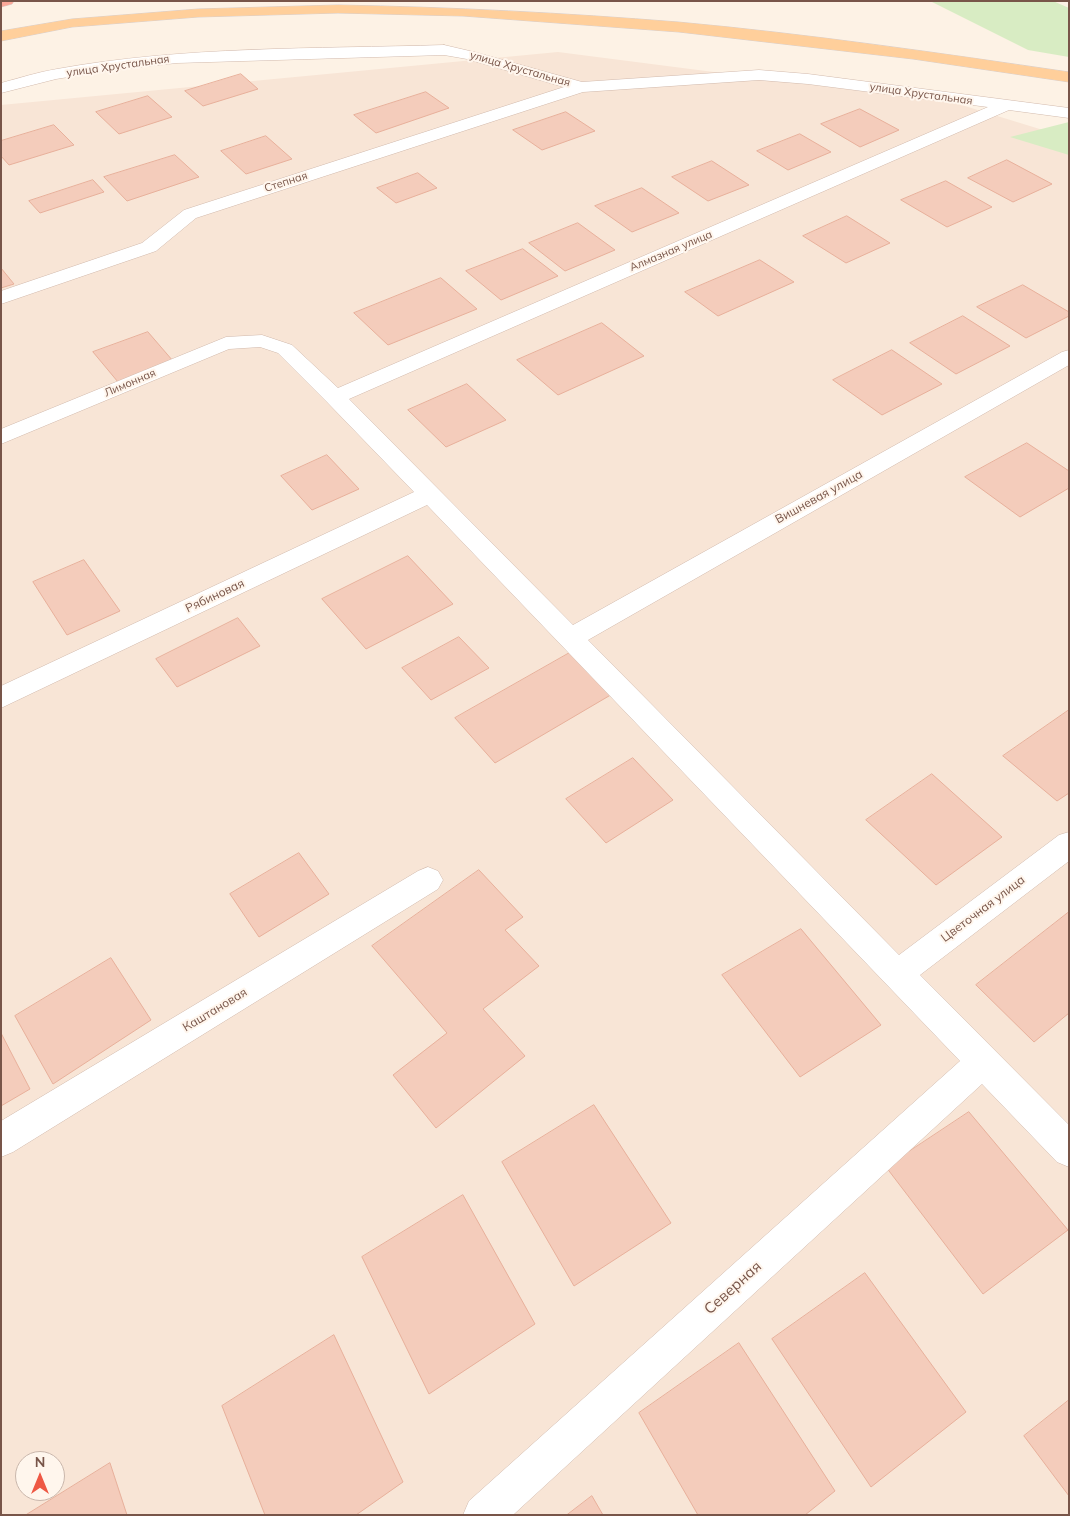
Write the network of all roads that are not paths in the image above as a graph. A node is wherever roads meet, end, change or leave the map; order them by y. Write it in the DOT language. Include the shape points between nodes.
graph roads {
  1 [pos="7,1"];
  2 [pos="1,3"];
  3 [pos="1,36"];
  4 [pos="1069,76"];
  5 [pos="581,87"];
  6 [pos="1,88"];
  7 [pos="1006,106"];
  8 [pos="1069,113"];
  9 [pos="1,298"];
  10 [pos="1069,356"];
  11 [pos="335,397"];
  12 [pos="1,436"];
  13 [pos="430,494"];
  14 [pos="570,638"];
  15 [pos="1,698"];
  16 [pos="1069,844"];
  17 [pos="428,880"];
  18 [pos="898,974"];
  19 [pos="983,1062"];
  20 [pos="1,1140"];
  21 [pos="1069,1150"];
  22 [pos="482,1515"];
  1 -- 2 [label="highway"];
  3 -- 4 [label="main road" via="72,23 198,13 338,9 464,12 689,28"];
  5 -- 6 [label="street, улица Хрустальная" via="469,54 406,50 177,58 55,74"];
  5 -- 7 [label="street, улица Хрустальная" via="760,76 808,79"];
  5 -- 9 [label="street, Степная" via="190,214 149,247"];
  7 -- 8 [label="street, улица Хрустальная"];
  7 -- 11 [label="street, Алмазная улица"];
  10 -- 14 [label="street, Вишневая улица"];
  11 -- 12 [label="street, Лимонная" via="286,349 262,341 226,343"];
  11 -- 13 [label="street"];
  13 -- 14 [label="street"];
  13 -- 15 [label="street, Рябиновая"];
  14 -- 18 [label="street"];
  16 -- 18 [label="street, Цветочная улица"];
  17 -- 20 [label="street, Каштановая"];
  18 -- 19 [label="street"];
  19 -- 21 [label="street"];
  19 -- 22 [label="street, Северная"];
}
